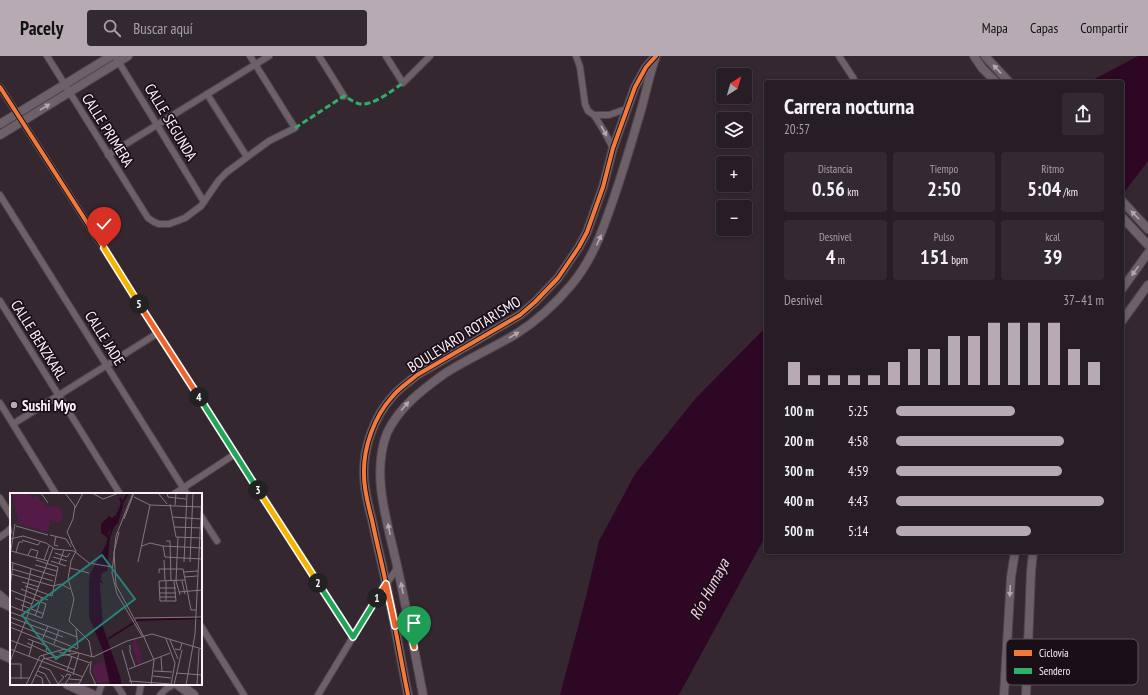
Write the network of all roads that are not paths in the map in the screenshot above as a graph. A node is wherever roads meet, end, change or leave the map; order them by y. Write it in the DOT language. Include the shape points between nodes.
graph roads {
  1 [pos="47,56"];
  2 [pos="111,56"];
  3 [pos="128,56"];
  4 [pos="250,56"];
  5 [pos="269,56"];
  6 [pos="319,56"];
  7 [pos="386,56"];
  8 [pos="430,56"];
  9 [pos="576,56"];
  10 [pos="656,56"];
  11 [pos="839,56"];
  12 [pos="974,56"];
  13 [pos="985,56"];
  14 [pos="117,59"];
  15 [pos="255,65"];
  16 [pos="854,80"];
  17 [pos="994,80"];
  18 [pos="1007,80"];
  19 [pos="64,84"];
  20 [pos="0,87"];
  21 [pos="69,92"];
  22 [pos="207,94"];
  23 [pos="344,96"];
  24 [pos="626,109"];
  25 [pos="17,113"];
  26 [pos="594,114"];
  27 [pos="22,121"];
  28 [pos="0,124"];
  29 [pos="157,125"];
  30 [pos="0,135"];
  31 [pos="613,148"];
  32 [pos="108,155"];
  33 [pos="247,157"];
  34 [pos="0,195"];
  35 [pos="204,202"];
  36 [pos="1124,203"];
  37 [pos="1124,219"];
  38 [pos="1148,229"];
  39 [pos="1146,242"];
  40 [pos="1148,253"];
  41 [pos="1124,286"];
  42 [pos="1148,286"];
  43 [pos="0,301"];
  44 [pos="1124,318"];
  45 [pos="158,333"];
  46 [pos="107,365"];
  47 [pos="59,396"];
  48 [pos="0,403"];
  49 [pos="13,424"];
  50 [pos="235,454"];
  51 [pos="184,488"];
  52 [pos="55,493"];
  53 [pos="119,493"];
  54 [pos="176,493"];
  55 [pos="186,493"];
  56 [pos="0,498"];
  57 [pos="10,514"];
  58 [pos="202,518"];
  59 [pos="10,529"];
  60 [pos="0,537"];
  61 [pos="217,541"];
  62 [pos="1015,554"];
  63 [pos="1033,554"];
  64 [pos="398,567"];
  65 [pos="386,584"];
  66 [pos="0,594"];
  67 [pos="0,601"];
  68 [pos="10,604"];
  69 [pos="10,605"];
  70 [pos="407,615"];
  71 [pos="395,626"];
  72 [pos="202,628"];
  73 [pos="353,637"];
  74 [pos="1007,639"];
  75 [pos="1028,639"];
  76 [pos="0,653"];
  77 [pos="10,658"];
  78 [pos="1006,661"];
  79 [pos="70,685"];
  80 [pos="102,685"];
  81 [pos="117,685"];
  82 [pos="141,685"];
  83 [pos="172,685"];
  84 [pos="179,685"];
  85 [pos="1026,685"];
  86 [pos="92,695"];
  87 [pos="98,695"];
  88 [pos="122,695"];
  89 [pos="139,695"];
  90 [pos="160,695"];
  91 [pos="193,695"];
  92 [pos="244,695"];
  93 [pos="318,695"];
  94 [pos="408,695"];
  95 [pos="423,695"];
  96 [pos="1004,695"];
  97 [pos="1026,695"];
  1 -- 19 [label="street, CALLE PRIMERA"];
  2 -- 19 [label="street"];
  3 -- 14 [label="street"];
  4 -- 15 [label="street"];
  5 -- 15 [label="street"];
  6 -- 23 [label="street"];
  7 -- 8 [label="street" via="403,83"];
  9 -- 26 [label="street" via="580,67 584,104 588,111"];
  10 -- 24 [label="street, BOULEVARD ROTARISMO" via="637,81"];
  64 -- 10 [label="street, one-way" via="381,491 381,460 388,433 402,410 417,394 449,371 531,323 558,299 586,265 602,234 630,151"];
  11 -- 16 [label="street"];
  12 -- 17 [label="street"];
  18 -- 13 [label="street, one-way"];
  14 -- 21 [label="street"];
  14 -- 29 [label="street, CALLE SEGUNDA"];
  15 -- 22 [label="street"];
  15 -- 33 [label="street" via="295,128 269,141"];
  19 -- 21 [label="street, CALLE PRIMERA"];
  19 -- 25 [label="street"];
  20 -- 25 [label="street"];
  27 -- 21 [label="street, one-way"];
  21 -- 32 [label="street, CALLE PRIMERA"];
  22 -- 29 [label="street"];
  22 -- 33 [label="street"];
  24 -- 26 [label="street" via="608,115"];
  24 -- 31 [label="street, BOULEVARD ROTARISMO"];
  25 -- 27 [label="street"];
  25 -- 28 [label="street"];
  26 -- 31 [label="street, one-way"];
  27 -- 30 [label="street"];
  27 -- 45 [label="street"];
  29 -- 32 [label="street"];
  29 -- 35 [label="street, CALLE SEGUNDA"];
  31 -- 65 [label="street, BOULEVARD ROTARISMO" via="587,232 558,278 520,315 417,375 392,396 377,420 367,448 364,475"];
  32 -- 35 [label="street, CALLE PRIMERA" via="148,218 154,222 168,224 185,218"];
  33 -- 35 [label="street" via="218,180"];
  34 -- 46 [label="street, CALLE JADE"];
  38 -- 36 [label="street, one-way"];
  37 -- 39 [label="street"];
  40 -- 41 [label="street, one-way"];
  42 -- 44 [label="street"];
  43 -- 47 [label="street, CALLE BENZKARL"];
  45 -- 46 [label="street"];
  45 -- 50 [label="street"];
  46 -- 47 [label="street"];
  46 -- 51 [label="street, CALLE JADE"];
  47 -- 49 [label="street"];
  47 -- 53 [label="street, CALLE BENZKARL"];
  48 -- 49 [label="street"];
  49 -- 52 [label="street"];
  50 -- 51 [label="street"];
  50 -- 73 [label="street"];
  51 -- 54 [label="street"];
  51 -- 55 [label="street, CALLE JADE"];
  56 -- 57 [label="street"];
  58 -- 61 [label="street"];
  59 -- 60 [label="street"];
  62 -- 74 [label="street, one-way"];
  63 -- 75 [label="street"];
  64 -- 65 [label="street"];
  70 -- 64 [label="street, one-way"];
  65 -- 71 [label="street, BOULEVARD ROTARISMO"];
  65 -- 73 [label="street"];
  66 -- 68 [label="street"];
  67 -- 69 [label="main road"];
  70 -- 71 [label="street"];
  70 -- 95 [label="street"];
  71 -- 94 [label="street, BOULEVARD ROTARISMO"];
  72 -- 92 [label="street"];
  73 -- 93 [label="street"];
  76 -- 77 [label="main road"];
  78 -- 96 [label="street, one-way"];
  79 -- 86 [label="main road"];
  80 -- 87 [label="street"];
  81 -- 88 [label="street"];
  82 -- 89 [label="street"];
  83 -- 90 [label="street"];
  84 -- 91 [label="main road"];
  85 -- 97 [label="street"];
}
